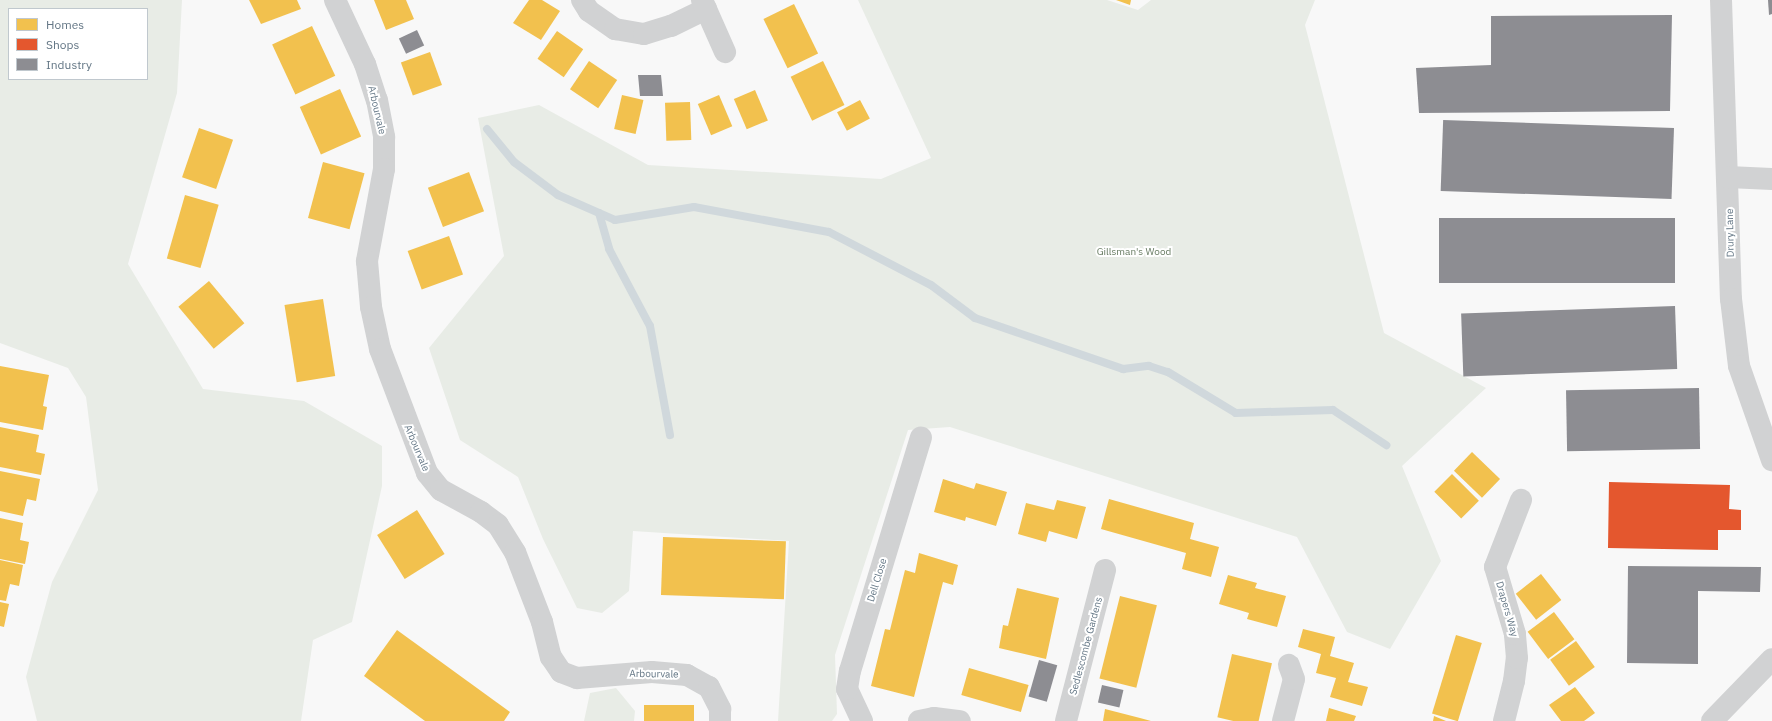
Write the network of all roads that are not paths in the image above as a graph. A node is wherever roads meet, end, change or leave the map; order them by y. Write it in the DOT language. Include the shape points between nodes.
graph roads {
  1 [pos="335,0"];
  2 [pos="582,0"];
  3 [pos="1721,0"];
  4 [pos="704,4"];
  5 [pos="725,52"];
  6 [pos="1728,178"];
  7 [pos="1772,180"];
  8 [pos="921,438"];
  9 [pos="1772,460"];
  10 [pos="1521,500"];
  11 [pos="1105,570"];
  12 [pos="1772,659"];
  13 [pos="1289,665"];
  14 [pos="720,721"];
  15 [pos="862,721"];
  16 [pos="919,721"];
  17 [pos="960,721"];
  18 [pos="1066,721"];
  19 [pos="1283,721"];
  20 [pos="1504,721"];
  21 [pos="1712,721"];
  1 -- 14 [label="street, Arbourvale" via="365,64 377,100 384,137 383,177 367,261 371,307 380,349 427,473 441,490 481,512 498,525 515,552 542,622 551,657 561,672 577,678 652,672 687,675 709,687 720,709"];
  2 -- 4 [label="street" via="589,11 615,29 644,34 671,26"];
  3 -- 6 [label="street, Drury Lane"];
  4 -- 5 [label="street"];
  6 -- 7 [label="street"];
  6 -- 9 [label="street, Drury Lane" via="1731,299 1739,366"];
  8 -- 15 [label="street, Dell Close" via="850,671 847,689"];
  10 -- 20 [label="street, Drapers Way" via="1495,566 1516,634 1517,658 1514,681"];
  11 -- 18 [label="street, Sedlescombe Gardens"];
  12 -- 21 [label="street"];
  13 -- 19 [label="street" via="1294,679"];
  16 -- 17 [label="street" via="934,718"];
}
